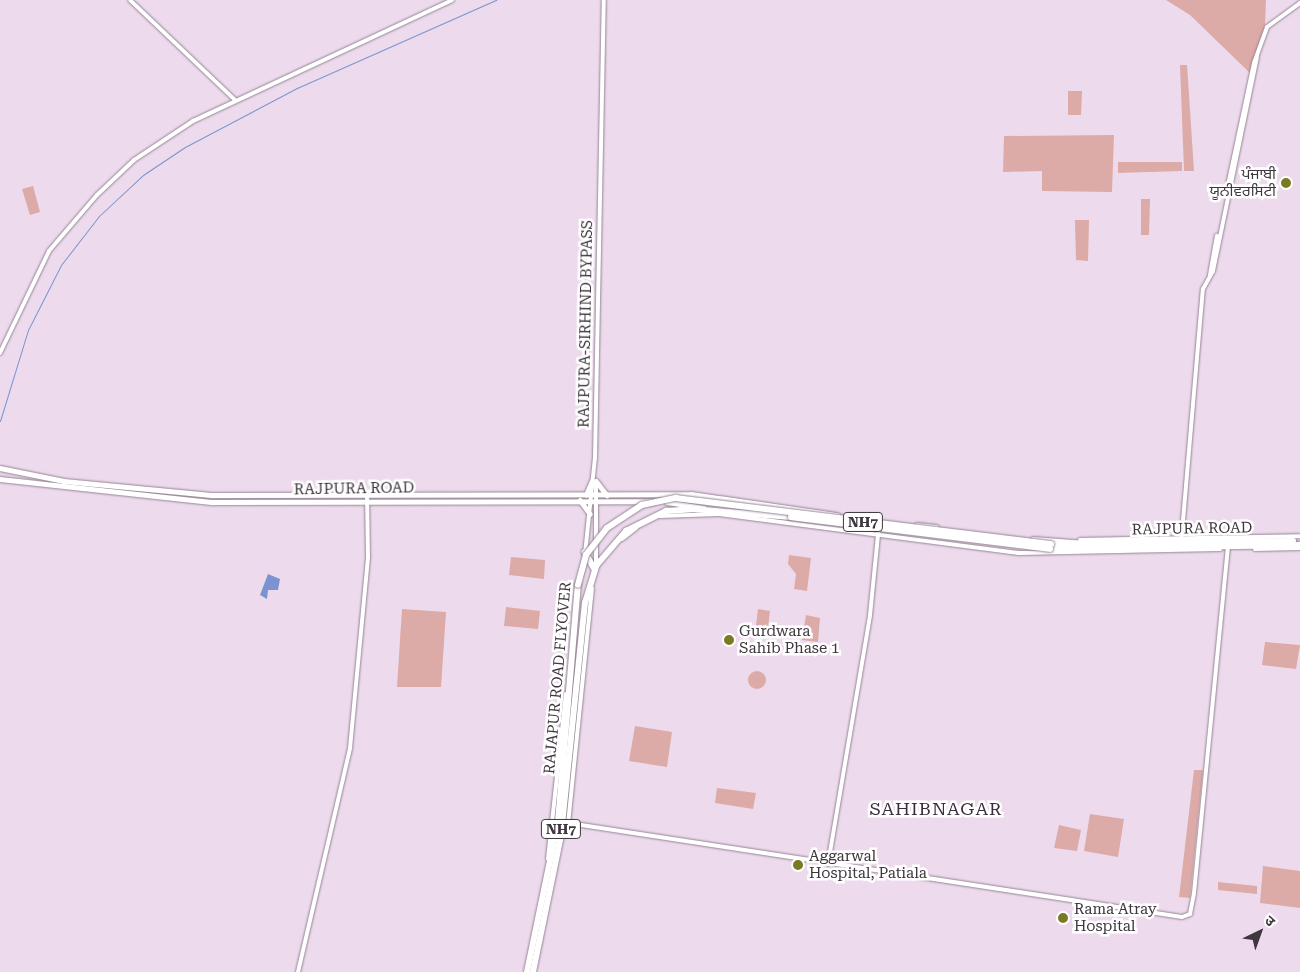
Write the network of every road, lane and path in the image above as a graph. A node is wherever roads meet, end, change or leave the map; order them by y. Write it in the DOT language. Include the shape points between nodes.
graph roads {
  1 [pos="130,0"];
  2 [pos="452,0"];
  3 [pos="604,0"];
  4 [pos="1300,3"];
  5 [pos="235,100"];
  6 [pos="0,353"];
  7 [pos="2,468"];
  8 [pos="1,479"];
  9 [pos="594,481"];
  10 [pos="367,495"];
  11 [pos="607,495"];
  12 [pos="592,497"];
  13 [pos="580,500"];
  14 [pos="367,502"];
  15 [pos="709,510"];
  16 [pos="590,514"];
  17 [pos="791,517"];
  18 [pos="880,521"];
  19 [pos="879,534"];
  20 [pos="1300,536"];
  21 [pos="1300,541"];
  22 [pos="1082,542"];
  23 [pos="1182,542"];
  24 [pos="1228,546"];
  25 [pos="1300,546"];
  26 [pos="1050,547"];
  27 [pos="585,552"];
  28 [pos="596,568"];
  29 [pos="575,682"];
  30 [pos="828,864"];
  31 [pos="548,875"];
  32 [pos="298,972"];
  33 [pos="528,972"];
  34 [pos="533,972"];
  1 -- 5 [label="street"];
  2 -- 5 [label="street"];
  3 -- 9 [label="street, RAJPURA-SIRHIND BYPASS"];
  4 -- 23 [label="street" via="1269,24 1257,57 1210,275 1203,289"];
  5 -- 6 [label="street" via="154,145 97,195 44,258"];
  7 -- 10 [label="main road, RAJPURA ROAD" via="64,481 213,495"];
  8 -- 14 [label="main road, RAJPURA ROAD" via="189,500"];
  9 -- 11 [label="main road"];
  9 -- 12 [label="main road"];
  9 -- 12 [label="street, RAJPURA-SIRHIND BYPASS"];
  10 -- 12 [label="main road, RAJPURA ROAD"];
  10 -- 14 [label="street"];
  11 -- 12 [label="main road, RAJPURA ROAD"];
  11 -- 18 [label="main road, RAJPURA ROAD" via="691,494"];
  12 -- 13 [label="main road, RAJPURA ROAD"];
  12 -- 15 [label="main road, RAJPURA ROAD" via="673,502"];
  12 -- 16 [label="street"];
  12 -- 28 [label="street"];
  13 -- 14 [label="main road, RAJPURA ROAD"];
  13 -- 16 [label="main road"];
  14 -- 32 [label="street" via="368,557 350,748"];
  15 -- 17 [label="highway, RAJPURA ROAD / NH7"];
  15 -- 28 [label="highway, RAJPURA ROAD / NH7" via="666,512 638,523 612,544"];
  16 -- 27 [label="street"];
  17 -- 26 [label="highway, RAJAPUR ROAD FLYOVER / NH7, bridge"];
  18 -- 19 [label="street"];
  18 -- 22 [label="main road, RAJPURA ROAD" via="1022,539"];
  19 -- 24 [label="street" via="1018,553"];
  19 -- 30 [label="street" via="870,615"];
  19 -- 30 [label="street" via="691,512 658,517 622,538 593,580 568,823"];
  20 -- 23 [label="street"];
  21 -- 24 [label="highway, RAJPURA ROAD / NH7"];
  22 -- 23 [label="highway, RAJPURA ROAD / NH7"];
  22 -- 26 [label="highway, RAJAPUR ROAD FLYOVER / NH7"];
  23 -- 24 [label="highway, RAJPURA ROAD / NH7"];
  23 -- 26 [label="highway, RAJAPUR ROAD FLYOVER / NH7"];
  24 -- 25 [label="highway, RAJPURA ROAD / NH7"];
  24 -- 30 [label="street" via="1194,893 1188,916"];
  26 -- 29 [label="highway, RAJAPUR ROAD FLYOVER / NH7, bridge" via="676,498 642,505 607,528 586,555 578,585"];
  27 -- 28 [label="highway"];
  27 -- 31 [label="street" via="576,586"];
  28 -- 29 [label="highway, NH7" via="587,587"];
  29 -- 31 [label="highway, RAJAPUR ROAD FLYOVER / NH7"];
  29 -- 34 [label="highway, NH7" via="561,835"];
  31 -- 33 [label="highway, NH7"];
}
